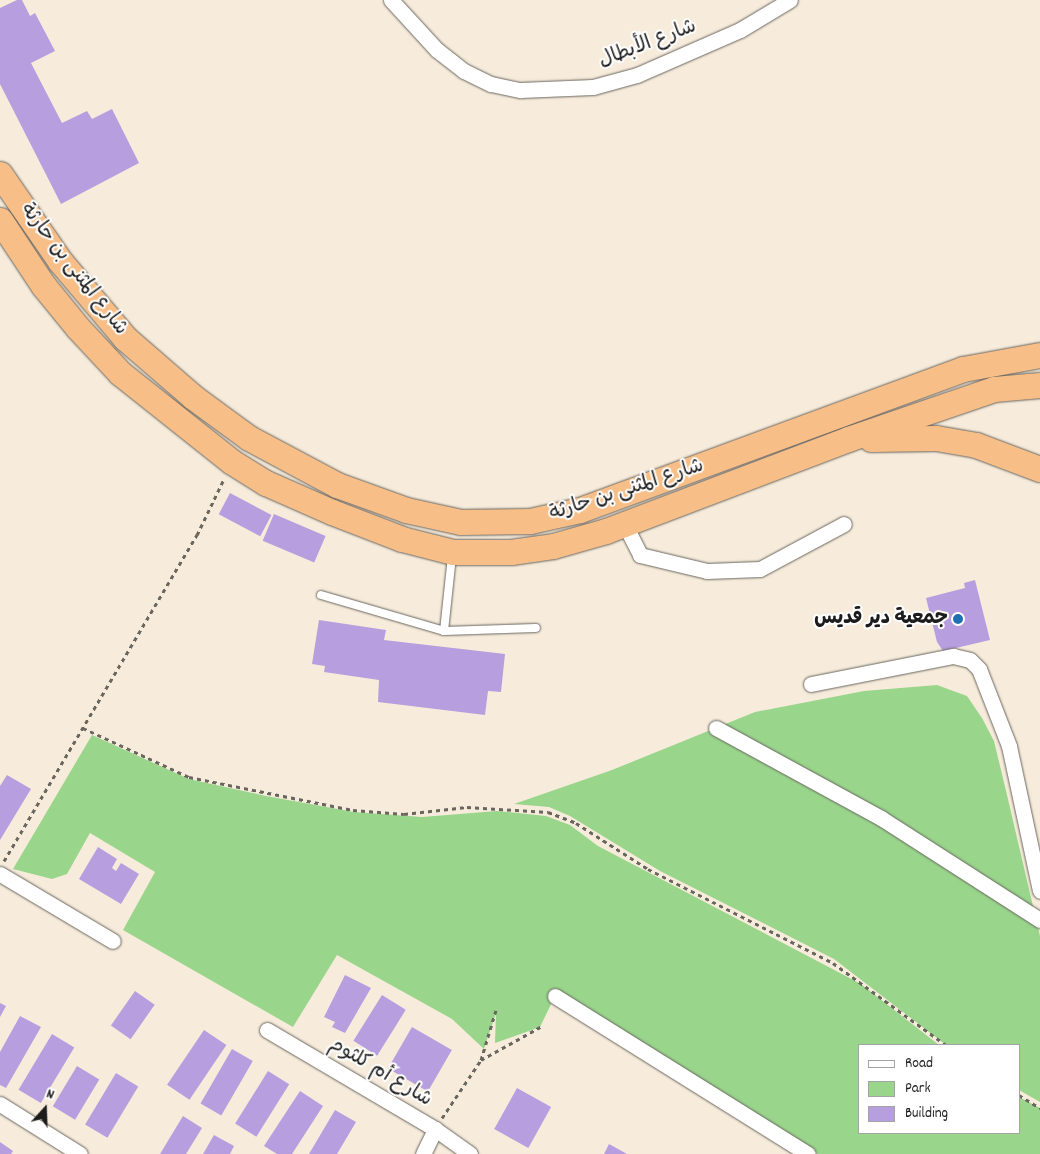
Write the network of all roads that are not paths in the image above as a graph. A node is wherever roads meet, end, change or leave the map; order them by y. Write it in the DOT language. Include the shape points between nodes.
graph roads {
  1 [pos="392,0"];
  2 [pos="790,0"];
  3 [pos="0,174"];
  4 [pos="0,220"];
  5 [pos="1040,355"];
  6 [pos="1040,385"];
  7 [pos="848,439"];
  8 [pos="1040,469"];
  9 [pos="624,523"];
  10 [pos="844,524"];
  11 [pos="453,552"];
  12 [pos="321,595"];
  13 [pos="536,628"];
  14 [pos="444,631"];
  15 [pos="810,684"];
  16 [pos="716,728"];
  17 [pos="1,874"];
  18 [pos="1040,891"];
  19 [pos="1040,920"];
  20 [pos="113,941"];
  21 [pos="555,996"];
  22 [pos="267,1030"];
  23 [pos="0,1104"];
  24 [pos="435,1128"];
  25 [pos="80,1154"];
  26 [pos="423,1154"];
  27 [pos="470,1154"];
  28 [pos="808,1154"];
  1 -- 2 [label="street, شارع الأبطال" via="437,50 464,71 491,84 520,90 592,87 637,75 740,30"];
  3 -- 5 [label="highway, شارع المثنى بن حارثة" via="60,260 125,338 193,397 249,438 337,485 406,510 461,522 530,521 580,510 963,369"];
  4 -- 11 [label="highway, شارع المثنى بن حارثة" via="43,285 120,372 232,462 266,483 332,512 402,539"];
  6 -- 7 [label="highway, شارع المثنى بن حارثة" via="994,390"];
  7 -- 8 [label="highway" via="936,438 976,445"];
  7 -- 9 [label="highway, شارع المثنى بن حارثة"];
  9 -- 10 [label="street" via="640,554 707,571 760,569"];
  9 -- 11 [label="highway, شارع المثنى بن حارثة" via="553,546 511,552"];
  11 -- 14 [label="lane"];
  12 -- 14 [label="lane"];
  13 -- 14 [label="lane"];
  15 -- 18 [label="street" via="953,656 970,660 979,669 1009,746"];
  16 -- 19 [label="street" via="881,818"];
  17 -- 20 [label="street"];
  21 -- 28 [label="street"];
  22 -- 24 [label="street, شارع أم كلثوم"];
  23 -- 25 [label="street"];
  24 -- 26 [label="street"];
  24 -- 27 [label="street, شارع أم كلثوم"];
}
